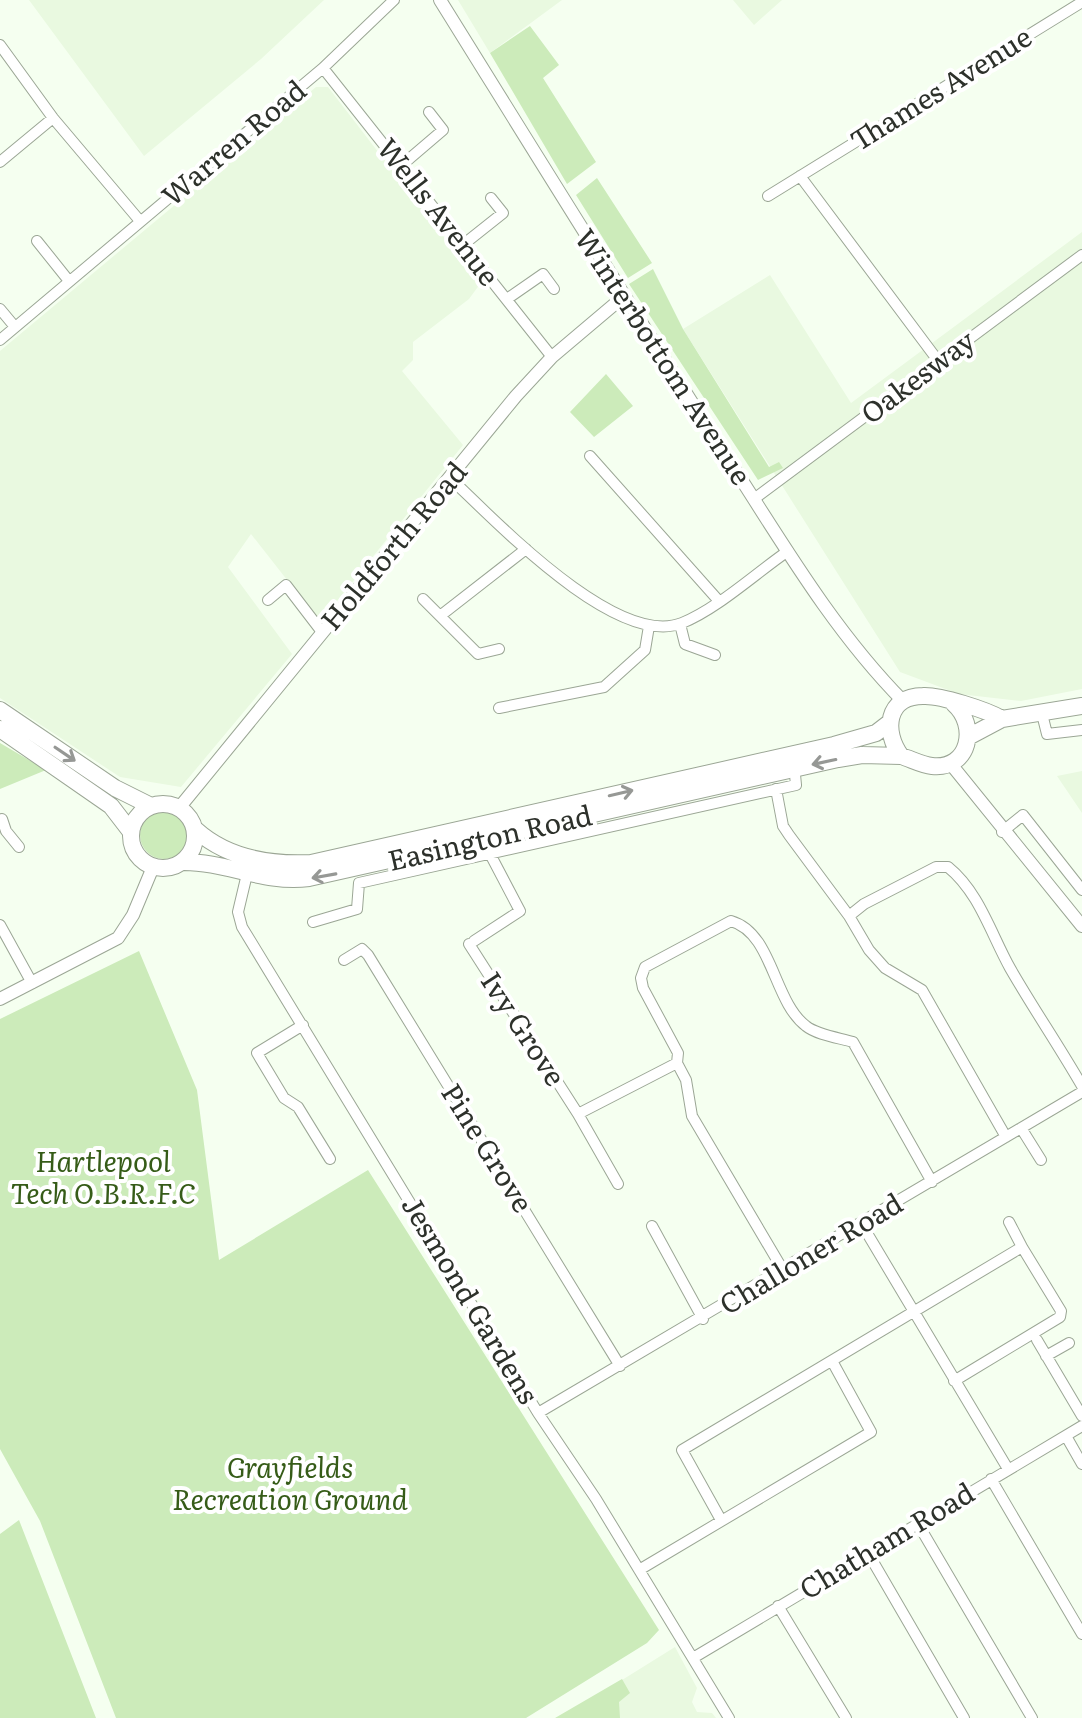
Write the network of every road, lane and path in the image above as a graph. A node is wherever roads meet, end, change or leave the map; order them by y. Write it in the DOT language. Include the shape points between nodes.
graph roads {
  1 [pos="394,0"];
  2 [pos="440,0"];
  3 [pos="1082,2"];
  4 [pos="0,45"];
  5 [pos="323,68"];
  6 [pos="429,112"];
  7 [pos="53,118"];
  8 [pos="0,162"];
  9 [pos="402,165"];
  10 [pos="800,176"];
  11 [pos="768,196"];
  12 [pos="491,198"];
  13 [pos="140,221"];
  14 [pos="37,241"];
  15 [pos="464,244"];
  16 [pos="1082,255"];
  17 [pos="69,281"];
  18 [pos="554,289"];
  19 [pos="623,297"];
  20 [pos="507,299"];
  21 [pos="0,309"];
  22 [pos="15,327"];
  23 [pos="0,340"];
  24 [pos="552,357"];
  25 [pos="939,362"];
  26 [pos="590,456"];
  27 [pos="450,478"];
  28 [pos="754,499"];
  29 [pos="526,549"];
  30 [pos="788,551"];
  31 [pos="423,599"];
  32 [pos="268,600"];
  33 [pos="718,600"];
  34 [pos="440,616"];
  35 [pos="680,624"];
  36 [pos="649,626"];
  37 [pos="322,632"];
  38 [pos="499,649"];
  39 [pos="715,655"];
  40 [pos="903,701"];
  41 [pos="954,704"];
  42 [pos="1082,706"];
  43 [pos="499,708"];
  44 [pos="0,710"];
  45 [pos="1042,714"];
  46 [pos="1002,719"];
  47 [pos="889,723"];
  48 [pos="0,729"];
  49 [pos="1082,730"];
  50 [pos="970,736"];
  51 [pos="901,756"];
  52 [pos="794,762"];
  53 [pos="950,763"];
  54 [pos="776,789"];
  55 [pos="151,806"];
  56 [pos="179,808"];
  57 [pos="2,819"];
  58 [pos="196,830"];
  59 [pos="131,832"];
  60 [pos="1002,832"];
  61 [pos="3,833"];
  62 [pos="19,847"];
  63 [pos="489,852"];
  64 [pos="184,862"];
  65 [pos="153,867"];
  66 [pos="361,867"];
  67 [pos="247,874"];
  68 [pos="1082,890"];
  69 [pos="849,916"];
  70 [pos="313,922"];
  71 [pos="0,925"];
  72 [pos="1082,926"];
  73 [pos="344,960"];
  74 [pos="32,983"];
  75 [pos="0,999"];
  76 [pos="303,1025"];
  77 [pos="677,1063"];
  78 [pos="1082,1089"];
  79 [pos="578,1114"];
  80 [pos="1021,1128"];
  81 [pos="1006,1137"];
  82 [pos="330,1159"];
  83 [pos="1041,1160"];
  84 [pos="932,1182"];
  85 [pos="618,1184"];
  86 [pos="1009,1222"];
  87 [pos="861,1223"];
  88 [pos="652,1226"];
  89 [pos="1022,1247"];
  90 [pos="783,1270"];
  91 [pos="914,1311"];
  92 [pos="703,1319"];
  93 [pos="1037,1340"];
  94 [pos="1069,1343"];
  95 [pos="1046,1356"];
  96 [pos="832,1361"];
  97 [pos="620,1366"];
  98 [pos="954,1381"];
  99 [pos="538,1413"];
  100 [pos="1082,1416"];
  101 [pos="1082,1426"];
  102 [pos="1066,1436"];
  103 [pos="1082,1464"];
  104 [pos="1008,1469"];
  105 [pos="991,1479"];
  106 [pos="721,1520"];
  107 [pos="918,1524"];
  108 [pos="868,1553"];
  109 [pos="639,1570"];
  110 [pos="778,1606"];
  111 [pos="1082,1634"];
  112 [pos="693,1658"];
  113 [pos="729,1718"];
  114 [pos="846,1718"];
  115 [pos="964,1718"];
  116 [pos="1032,1718"];
  1 -- 5 [label="street, Warren Road"];
  2 -- 19 [label="street, Winterbottom Avenue"];
  3 -- 10 [label="street, Thames Avenue"];
  4 -- 7 [label="street"];
  5 -- 9 [label="street, Wells Avenue"];
  5 -- 13 [label="street, Warren Road"];
  6 -- 9 [label="street" via="443,130"];
  7 -- 8 [label="street"];
  7 -- 13 [label="street"];
  9 -- 15 [label="street, Wells Avenue"];
  10 -- 11 [label="street, Thames Avenue"];
  10 -- 25 [label="street"];
  12 -- 15 [label="street" via="503,213"];
  13 -- 17 [label="street, Warren Road"];
  14 -- 17 [label="street"];
  15 -- 20 [label="street, Wells Avenue"];
  16 -- 25 [label="street, Oakesway"];
  17 -- 22 [label="street, Warren Road"];
  18 -- 20 [label="street" via="543,274"];
  19 -- 24 [label="street, Holdforth Road"];
  19 -- 28 [label="street, Winterbottom Avenue"];
  20 -- 24 [label="street, Wells Avenue"];
  21 -- 22 [label="street"];
  22 -- 23 [label="street, Warren Road"];
  24 -- 27 [label="street, Holdforth Road"];
  25 -- 28 [label="street, Oakesway"];
  26 -- 33 [label="street"];
  27 -- 29 [label="street"];
  27 -- 37 [label="street, Holdforth Road"];
  28 -- 30 [label="street, Winterbottom Avenue"];
  29 -- 34 [label="street"];
  29 -- 36 [label="street" via="588,599"];
  30 -- 33 [label="street"];
  30 -- 40 [label="street, Winterbottom Avenue" via="851,643"];
  31 -- 34 [label="street"];
  32 -- 37 [label="street" via="286,585"];
  33 -- 35 [label="street"];
  34 -- 38 [label="street" via="478,654"];
  35 -- 36 [label="street"];
  35 -- 39 [label="street" via="685,644"];
  36 -- 43 [label="street" via="645,650 604,687"];
  37 -- 56 [label="street, Holdforth Road"];
  40 -- 41 [label="highway" via="925,695"];
  40 -- 47 [label="highway"];
  41 -- 46 [label="highway"];
  41 -- 50 [label="highway" via="968,721"];
  42 -- 45 [label="highway"];
  44 -- 55 [label="highway, one-way" via="115,788"];
  45 -- 46 [label="highway"];
  45 -- 49 [label="street" via="1047,734"];
  46 -- 50 [label="highway"];
  47 -- 51 [label="highway" via="888,733"];
  47 -- 52 [label="highway, Easington Road"];
  48 -- 59 [label="highway" via="111,806"];
  50 -- 53 [label="highway" via="963,753"];
  51 -- 52 [label="highway, Easington Road, one-way"];
  51 -- 53 [label="highway" via="933,766"];
  52 -- 54 [label="street" via="796,785"];
  52 -- 66 [label="highway, Easington Road" via="458,838"];
  53 -- 60 [label="street"];
  54 -- 63 [label="street, Easington Road"];
  54 -- 69 [label="street" via="783,826"];
  55 -- 56 [label="highway"];
  55 -- 59 [label="highway" via="141,812"];
  56 -- 58 [label="highway, Easington Road"];
  57 -- 61 [label="street"];
  58 -- 64 [label="highway" via="192,853"];
  58 -- 66 [label="highway, Easington Road" via="216,847 284,864"];
  59 -- 65 [label="highway" via="138,857"];
  60 -- 68 [label="street" via="1023,815"];
  60 -- 72 [label="street"];
  61 -- 62 [label="street"];
  63 -- 66 [label="street, Easington Road"];
  63 -- 79 [label="street, Ivy Grove" via="524,908 472,942"];
  64 -- 65 [label="highway, Easington Road" via="166,869"];
  64 -- 67 [label="highway, Easington Road" via="206,862"];
  65 -- 74 [label="street" via="118,938"];
  66 -- 67 [label="highway, Easington Road, one-way" via="295,880"];
  66 -- 70 [label="street, Easington Road" via="357,909"];
  67 -- 76 [label="street, Jesmond Gardens" via="238,912 242,927"];
  69 -- 78 [label="street" via="936,867 948,867 976,902"];
  69 -- 81 [label="street" via="885,968 922,990"];
  71 -- 74 [label="street"];
  73 -- 97 [label="street, Pine Grove" via="362,949 374,964"];
  74 -- 75 [label="street"];
  76 -- 82 [label="street" via="257,1053"];
  76 -- 99 [label="street, Jesmond Gardens"];
  77 -- 79 [label="street, Ivy Grove"];
  77 -- 84 [label="street" via="678,1053 643,988 645,967 706,932 731,921 741,924 807,1027 853,1042"];
  77 -- 90 [label="street" via="686,1080 692,1116"];
  78 -- 80 [label="street, Challoner Road"];
  79 -- 85 [label="street, Ivy Grove"];
  80 -- 81 [label="street, Challoner Road"];
  80 -- 83 [label="street"];
  81 -- 84 [label="street, Challoner Road"];
  84 -- 87 [label="street, Challoner Road"];
  86 -- 89 [label="street"];
  87 -- 90 [label="street, Challoner Road"];
  87 -- 91 [label="street"];
  88 -- 92 [label="street"];
  89 -- 91 [label="street"];
  89 -- 98 [label="street" via="1060,1317"];
  90 -- 92 [label="street, Challoner Road"];
  91 -- 96 [label="street"];
  91 -- 98 [label="street"];
  92 -- 97 [label="street, Challoner Road"];
  93 -- 95 [label="street"];
  94 -- 95 [label="street"];
  95 -- 100 [label="street"];
  96 -- 106 [label="street" via="682,1450"];
  96 -- 106 [label="street" via="871,1432"];
  97 -- 99 [label="street, Challoner Road"];
  98 -- 104 [label="street"];
  99 -- 109 [label="street, Jesmond Gardens"];
  101 -- 102 [label="street, Chatham Road"];
  102 -- 103 [label="street"];
  102 -- 104 [label="street, Chatham Road"];
  104 -- 105 [label="street, Chatham Road"];
  105 -- 107 [label="street, Chatham Road"];
  105 -- 111 [label="street"];
  106 -- 109 [label="street"];
  107 -- 108 [label="street, Chatham Road"];
  107 -- 116 [label="street"];
  108 -- 110 [label="street, Chatham Road"];
  108 -- 115 [label="street"];
  109 -- 112 [label="street, Jesmond Gardens"];
  110 -- 112 [label="street, Chatham Road"];
  110 -- 114 [label="street"];
  112 -- 113 [label="street, Jesmond Gardens"];
}
